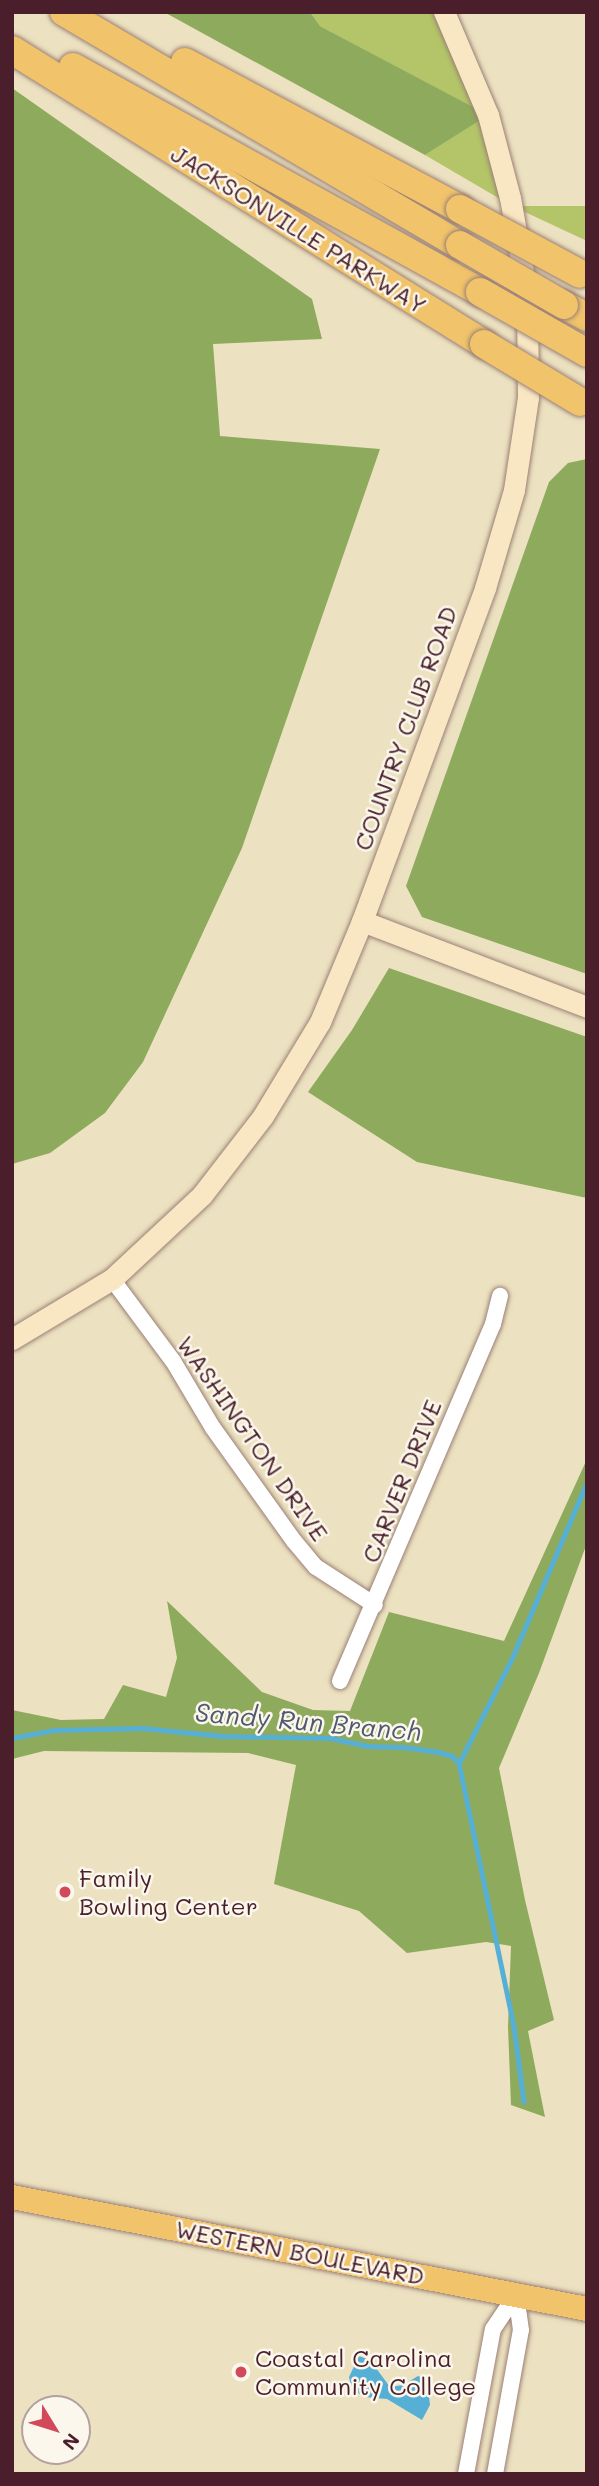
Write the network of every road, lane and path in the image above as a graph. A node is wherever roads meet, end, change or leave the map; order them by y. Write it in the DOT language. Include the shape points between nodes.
graph roads {
  1 [pos="64,12"];
  2 [pos="91,12"];
  3 [pos="444,12"];
  4 [pos="12,34"];
  5 [pos="12,50"];
  6 [pos="583,276"];
  7 [pos="575,311"];
  8 [pos="587,353"];
  9 [pos="584,404"];
  10 [pos="362,921"];
  11 [pos="587,1007"];
  12 [pos="112,1279"];
  13 [pos="500,1296"];
  14 [pos="12,1339"];
  15 [pos="375,1605"];
  16 [pos="340,1681"];
  17 [pos="12,2197"];
  18 [pos="516,2295"];
  19 [pos="587,2309"];
  20 [pos="466,2474"];
  21 [pos="495,2474"];
  1 -- 7 [label="highway, bridge"];
  2 -- 6 [label="highway, bridge"];
  3 -- 10 [label="main road, COUNTRY CLUB ROAD" via="488,115 510,198 527,294 528,397 514,490 485,588"];
  4 -- 8 [label="highway, bridge"];
  5 -- 9 [label="highway, JACKSONVILLE PARKWAY, bridge"];
  10 -- 11 [label="main road"];
  10 -- 12 [label="main road, COUNTRY CLUB ROAD" via="320,1022 263,1116 202,1195"];
  12 -- 14 [label="main road, COUNTRY CLUB ROAD"];
  12 -- 15 [label="street, WASHINGTON DRIVE" via="294,1541 325,1573"];
  13 -- 15 [label="street, CARVER DRIVE" via="493,1324"];
  15 -- 16 [label="street, CARVER DRIVE"];
  17 -- 18 [label="main road, WESTERN BOULEVARD"];
  18 -- 19 [label="main road, WESTERN BOULEVARD"];
  18 -- 20 [label="street" via="493,2329"];
  18 -- 21 [label="street" via="521,2330"];
}
